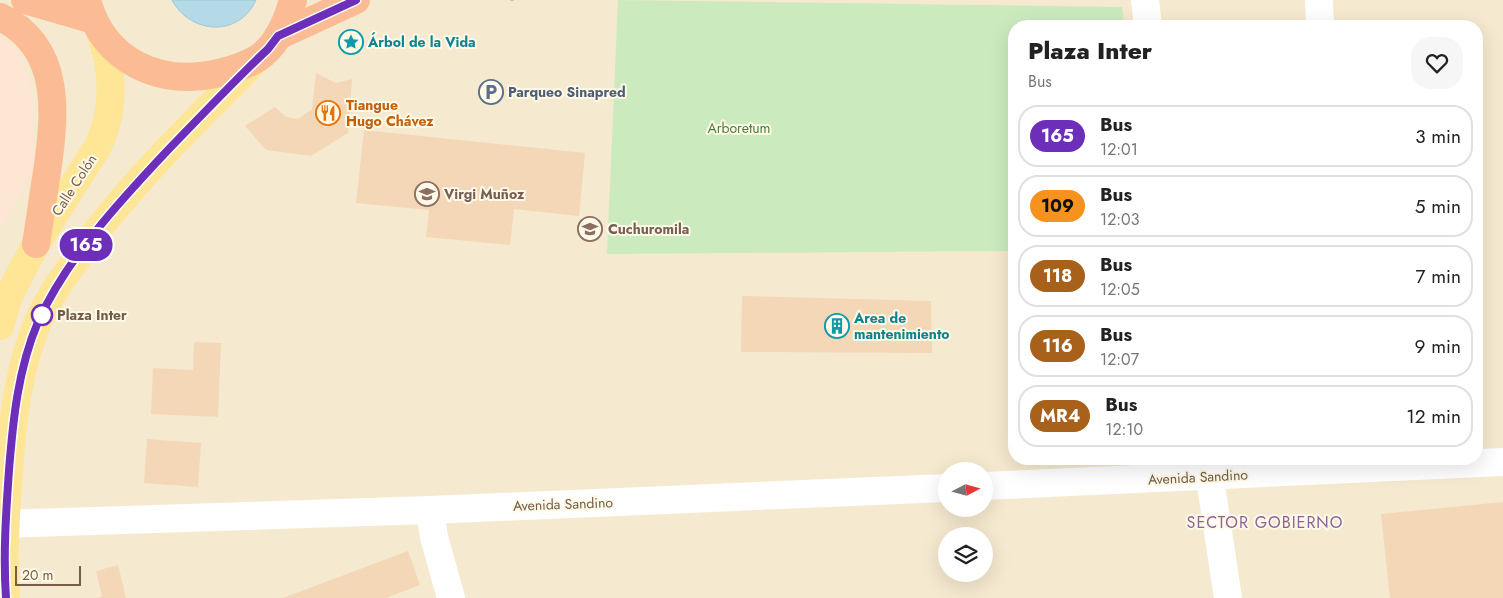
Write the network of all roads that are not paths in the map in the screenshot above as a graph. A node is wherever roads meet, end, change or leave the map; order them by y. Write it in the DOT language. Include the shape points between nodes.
graph roads {
  1 [pos="25,0"];
  2 [pos="293,0"];
  3 [pos="356,0"];
  4 [pos="1145,0"];
  5 [pos="1319,0"];
  6 [pos="0,17"];
  7 [pos="94,18"];
  8 [pos="1147,20"];
  9 [pos="1320,20"];
  10 [pos="278,36"];
  11 [pos="258,58"];
  12 [pos="36,244"];
  13 [pos="0,326"];
  14 [pos="1483,462"];
  15 [pos="1503,462"];
  16 [pos="1356,465"];
  17 [pos="1208,468"];
  18 [pos="993,485"];
  19 [pos="938,488"];
  20 [pos="430,510"];
  21 [pos="2,524"];
  22 [pos="6,598"];
  23 [pos="451,598"];
  24 [pos="1228,598"];
  1 -- 7 [label="highway"];
  2 -- 10 [label="highway"];
  3 -- 10 [label="highway"];
  4 -- 8 [label="street"];
  5 -- 9 [label="street"];
  6 -- 12 [label="highway" via="21,32 36,50 47,69 52,92 52,136"];
  7 -- 11 [label="highway" via="125,59 155,72 178,76 213,74"];
  7 -- 12 [label="main road, Calle Colón" via="107,50 110,73 110,106 105,130"];
  10 -- 11 [label="highway"];
  11 -- 21 [label="main road" via="121,201 94,233 52,295 30,342 18,394"];
  12 -- 13 [label="main road, Calle Colón" via="9,295"];
  14 -- 15 [label="street, Avenida Sandino"];
  16 -- 17 [label="street, Avenida Sandino"];
  17 -- 18 [label="street, Avenida Sandino"];
  17 -- 24 [label="street"];
  19 -- 20 [label="street, Avenida Sandino"];
  20 -- 21 [label="street, Avenida Sandino"];
  20 -- 23 [label="street"];
  21 -- 22 [label="main road"];
}
